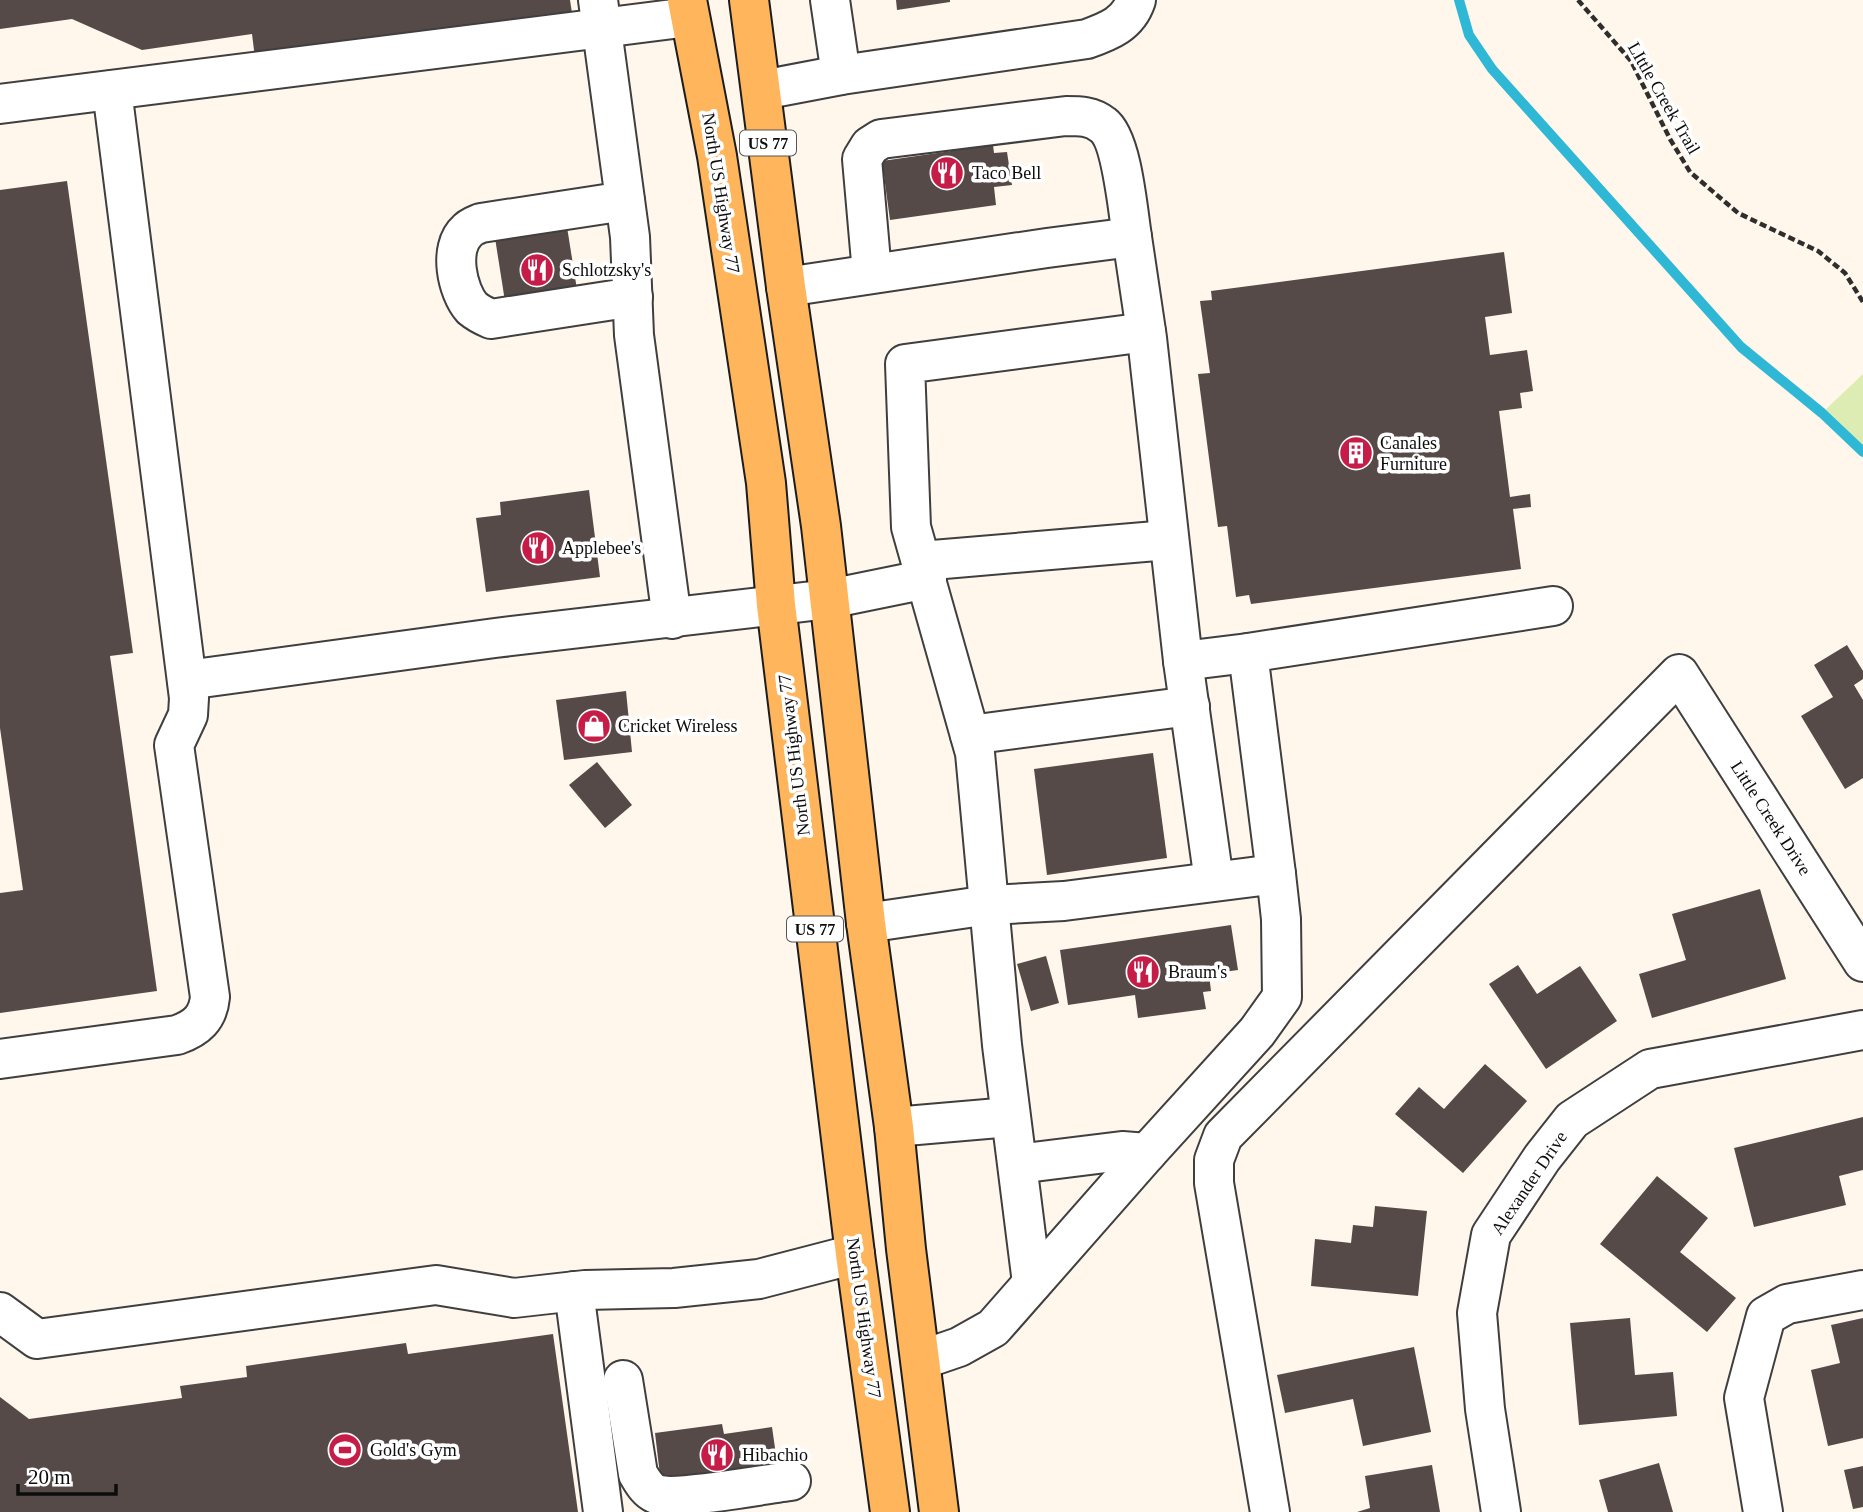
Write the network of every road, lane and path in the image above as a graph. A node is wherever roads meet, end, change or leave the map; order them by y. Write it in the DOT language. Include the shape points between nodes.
graph roads {
  1 [pos="749,0"];
  2 [pos="830,0"];
  3 [pos="1136,0"];
  4 [pos="1578,0"];
  5 [pos="688,8"];
  6 [pos="600,14"];
  7 [pos="841,75"];
  8 [pos="112,90"];
  9 [pos="762,90"];
  10 [pos="0,104"];
  11 [pos="625,201"];
  12 [pos="1132,237"];
  13 [pos="872,273"];
  14 [pos="786,287"];
  15 [pos="633,297"];
  16 [pos="1863,302"];
  17 [pos="1146,332"];
  18 [pos="1168,540"];
  19 [pos="924,570"];
  20 [pos="829,599"];
  21 [pos="776,605"];
  22 [pos="1553,606"];
  23 [pos="672,619"];
  24 [pos="1248,653"];
  25 [pos="1184,661"];
  26 [pos="187,680"];
  27 [pos="1190,706"];
  28 [pos="970,734"];
  29 [pos="1276,874"];
  30 [pos="1214,881"];
  31 [pos="989,905"];
  32 [pos="866,923"];
  33 [pos="1863,962"];
  34 [pos="1863,1030"];
  35 [pos="0,1059"];
  36 [pos="1010,1117"];
  37 [pos="894,1128"];
  38 [pos="1147,1153"];
  39 [pos="1018,1164"];
  40 [pos="855,1254"];
  41 [pos="1032,1283"];
  42 [pos="1863,1290"];
  43 [pos="574,1291"];
  44 [pos="0,1312"];
  45 [pos="921,1360"];
  46 [pos="623,1380"];
  47 [pos="791,1480"];
  48 [pos="603,1512"];
  49 [pos="890,1512"];
  50 [pos="939,1512"];
  51 [pos="1270,1512"];
  52 [pos="1501,1512"];
  53 [pos="1763,1512"];
  1 -- 9 [label="main road, US 77"];
  2 -- 7 [label="street"];
  3 -- 7 [label="street" via="1124,21 1087,39"];
  4 -- 16 [label="path, LIttle Creek Trail" via="1631,61 1690,172 1738,213 1818,251 1845,274"];
  5 -- 6 [label="street"];
  5 -- 21 [label="main road, North US Highway 77 / US 77" via="717,156 766,483"];
  6 -- 8 [label="street"];
  6 -- 11 [label="street"];
  7 -- 9 [label="street"];
  8 -- 10 [label="street"];
  8 -- 26 [label="street"];
  9 -- 14 [label="main road, US 77"];
  11 -- 15 [label="street"];
  11 -- 15 [label="street" via="481,223 468,229 457,255 461,290 470,306 491,319"];
  12 -- 13 [label="street"];
  12 -- 13 [label="street" via="1116,142 1105,126 1088,117 881,138 862,159"];
  12 -- 17 [label="street"];
  13 -- 14 [label="street"];
  14 -- 20 [label="main road, US 77"];
  15 -- 23 [label="street" via="634,335"];
  17 -- 18 [label="street"];
  17 -- 19 [label="street" via="905,364 911,527"];
  18 -- 19 [label="street"];
  18 -- 25 [label="street"];
  19 -- 20 [label="street"];
  19 -- 28 [label="street"];
  20 -- 21 [label="street"];
  20 -- 32 [label="main road, US 77"];
  21 -- 23 [label="street"];
  21 -- 40 [label="main road, North US Highway 77 / US 77"];
  22 -- 24 [label="street"];
  23 -- 26 [label="street"];
  24 -- 25 [label="street"];
  24 -- 29 [label="street"];
  25 -- 27 [label="street"];
  26 -- 35 [label="street" via="188,715 174,745 209,1011 191,1030 177,1035"];
  27 -- 28 [label="street"];
  27 -- 30 [label="street"];
  28 -- 31 [label="street"];
  29 -- 30 [label="street"];
  29 -- 38 [label="street" via="1282,997 1257,1032"];
  30 -- 31 [label="street" via="1064,901"];
  31 -- 32 [label="street"];
  31 -- 36 [label="street"];
  32 -- 37 [label="main road, US 77"];
  33 -- 51 [label="street, Little Creek Drive" via="1679,674 1223,1136 1214,1160 1214,1183"];
  34 -- 52 [label="street, Alexander Drive" via="1650,1069 1572,1120 1542,1158 1491,1235 1476,1313"];
  36 -- 37 [label="street"];
  36 -- 39 [label="street"];
  37 -- 45 [label="main road, US 77"];
  38 -- 39 [label="street" via="1122,1151"];
  38 -- 41 [label="street"];
  39 -- 41 [label="street"];
  40 -- 43 [label="street" via="759,1279"];
  40 -- 49 [label="main road, North US Highway 77 / US 77"];
  41 -- 45 [label="street" via="993,1328 959,1347"];
  42 -- 53 [label="street" via="1787,1304 1766,1316 1744,1398"];
  43 -- 44 [label="street" via="514,1298 436,1285 37,1339"];
  43 -- 48 [label="street"];
  45 -- 50 [label="main road, US 77"];
  46 -- 47 [label="street" via="638,1474 652,1493 673,1496"];
}
